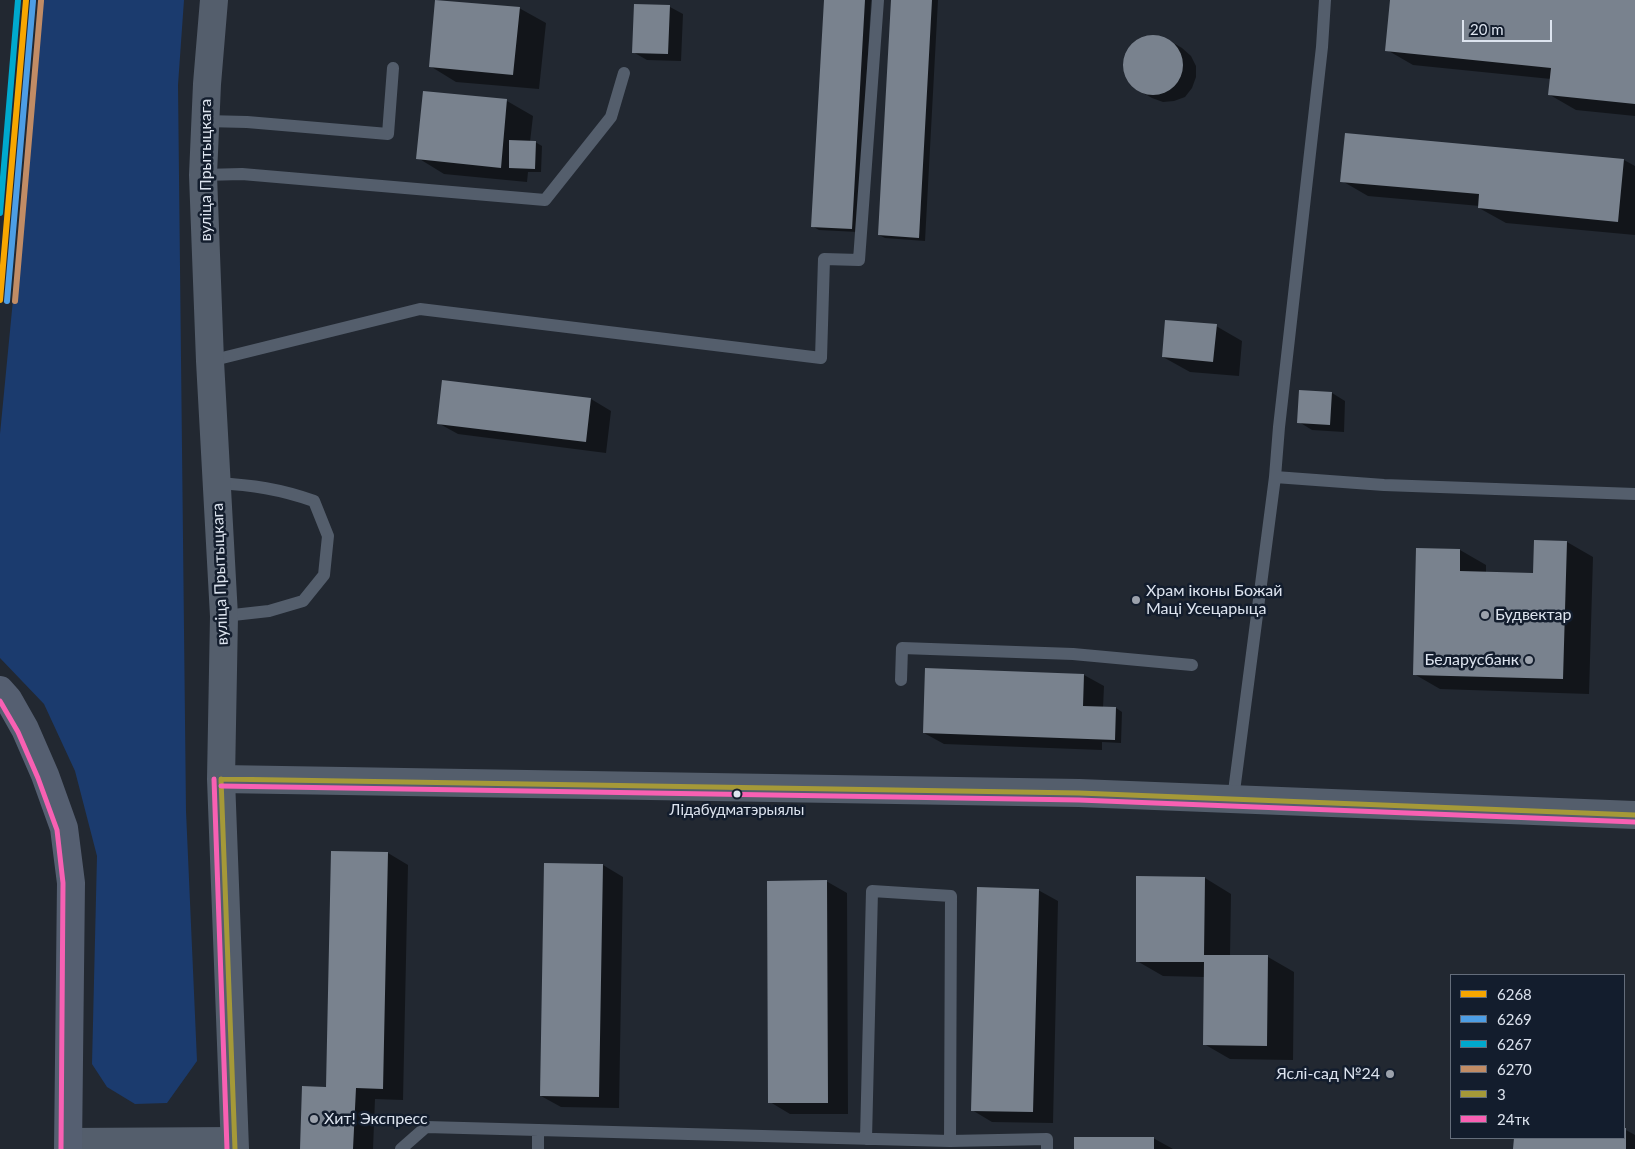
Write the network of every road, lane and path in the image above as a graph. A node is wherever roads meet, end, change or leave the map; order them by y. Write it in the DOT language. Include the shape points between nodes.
graph roads {
  1 [pos="214,0"];
  2 [pos="878,0"];
  3 [pos="1325,0"];
  4 [pos="393,68"];
  5 [pos="624,73"];
  6 [pos="205,121"];
  7 [pos="203,175"];
  8 [pos="210,361"];
  9 [pos="1275,477"];
  10 [pos="217,483"];
  11 [pos="1635,494"];
  12 [pos="224,616"];
  13 [pos="1192,664"];
  14 [pos="900,680"];
  15 [pos="0,690"];
  16 [pos="221,779"];
  17 [pos="1233,799"];
  18 [pos="1635,815"];
  19 [pos="538,1130"];
  20 [pos="866,1139"];
  21 [pos="950,1141"];
  22 [pos="839,1143"];
  23 [pos="235,1144"];
  24 [pos="68,1145"];
  25 [pos="401,1149"];
  26 [pos="538,1149"];
  27 [pos="1048,1149"];
  1 -- 6 [label="street, вуліца Прытыцкага"];
  2 -- 8 [label="lane" via="859,260 824,259 821,358 420,309"];
  3 -- 9 [label="lane"];
  4 -- 6 [label="lane" via="388,134"];
  5 -- 7 [label="lane" via="611,117 545,200 242,174"];
  6 -- 7 [label="street, вуліца Прытыцкага"];
  7 -- 8 [label="street, вуліца Прытыцкага"];
  8 -- 10 [label="street, вуліца Прытыцкага"];
  9 -- 11 [label="lane" via="1384,485"];
  9 -- 17 [label="lane"];
  10 -- 12 [label="street, вуліца Прытыцкага"];
  10 -- 12 [label="lane" via="253,485 314,501 328,536 324,575 303,601 269,611"];
  12 -- 16 [label="street, вуліца Прытыцкага"];
  13 -- 14 [label="lane" via="1073,654 902,648"];
  15 -- 24 [label="main road" via="25,729 64,828 70,883"];
  16 -- 17 [label="street" via="1079,792"];
  16 -- 23 [label="street, вуліца Прытыцкага"];
  17 -- 18 [label="street"];
  19 -- 22 [label="lane"];
  19 -- 25 [label="lane" via="426,1127"];
  19 -- 26 [label="lane"];
  20 -- 21 [label="lane"];
  20 -- 21 [label="lane" via="872,891 951,896"];
  20 -- 22 [label="lane"];
  21 -- 27 [label="lane" via="1047,1139"];
  23 -- 24 [label="street"];
}
